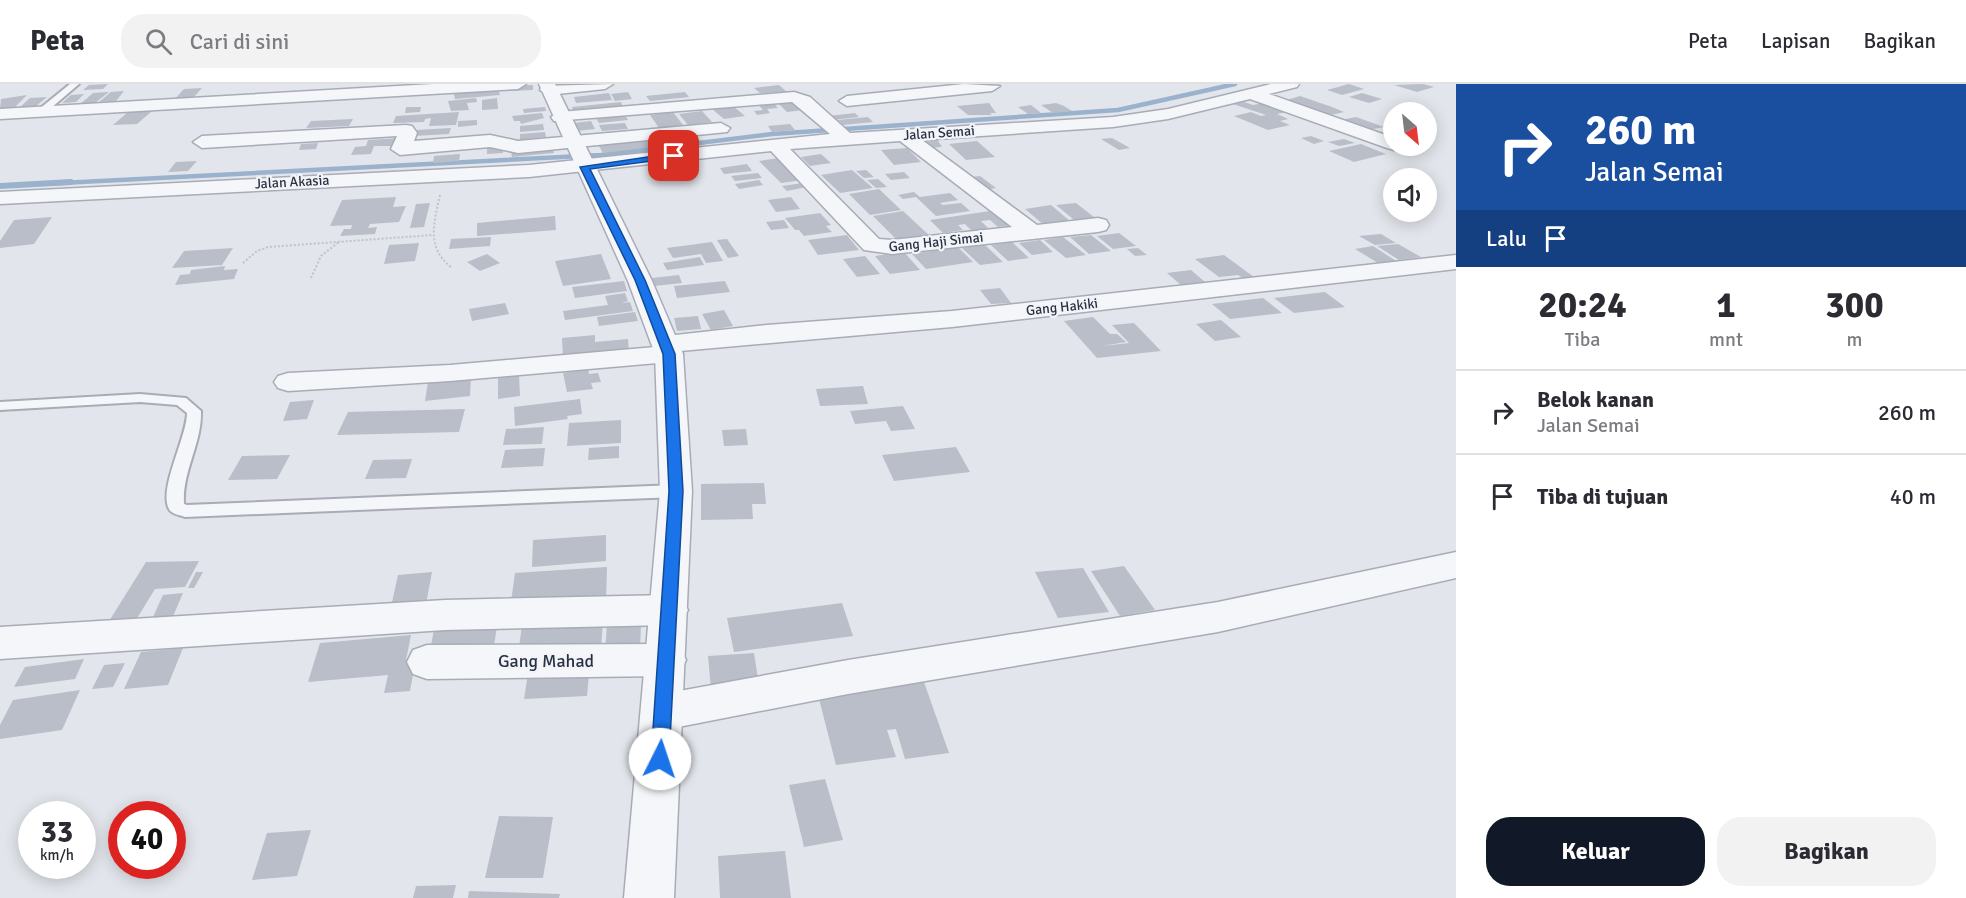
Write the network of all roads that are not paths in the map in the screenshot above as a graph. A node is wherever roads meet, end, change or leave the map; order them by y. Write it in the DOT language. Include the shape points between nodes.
graph roads {
  1 [pos="75,84"];
  2 [pos="244,84"];
  3 [pos="518,84"];
  4 [pos="605,84"];
  5 [pos="1291,84"];
  6 [pos="992,86"];
  7 [pos="547,87"];
  8 [pos="390,88"];
  9 [pos="1252,94"];
  10 [pos="900,96"];
  11 [pos="233,101"];
  12 [pos="847,101"];
  13 [pos="41,112"];
  14 [pos="0,114"];
  15 [pos="561,117"];
  16 [pos="926,121"];
  17 [pos="735,126"];
  18 [pos="839,132"];
  19 [pos="904,135"];
  20 [pos="1383,140"];
  21 [pos="202,142"];
  22 [pos="775,144"];
  23 [pos="580,157"];
  24 [pos="388,167"];
  25 [pos="0,198"];
  26 [pos="1098,225"];
  27 [pos="1032,232"];
  28 [pos="1456,262"];
  29 [pos="668,349"];
  30 [pos="288,382"];
  31 [pos="0,406"];
  32 [pos="676,491"];
  33 [pos="1456,565"];
  34 [pos="669,610"];
  35 [pos="0,643"];
  36 [pos="666,660"];
  37 [pos="427,662"];
  38 [pos="663,712"];
  39 [pos="649,898"];
  1 -- 13 [label="lane"];
  2 -- 11 [label="street"];
  3 -- 8 [label="street"];
  4 -- 7 [label="street"];
  5 -- 9 [label="street, Jalan Semai"];
  6 -- 10 [label="street"];
  7 -- 15 [label="street"];
  8 -- 11 [label="street"];
  9 -- 16 [label="street, Jalan Semai" via="1147,118"];
  9 -- 20 [label="street"];
  10 -- 12 [label="street"];
  10 -- 16 [label="street"];
  11 -- 13 [label="street"];
  13 -- 14 [label="street"];
  15 -- 18 [label="street" via="794,97 804,100"];
  15 -- 23 [label="street"];
  16 -- 19 [label="street, Jalan Semai"];
  17 -- 23 [label="street"];
  18 -- 19 [label="street, Jalan Semai"];
  18 -- 22 [label="street, Jalan Semai"];
  19 -- 27 [label="street"];
  21 -- 24 [label="street" via="406,130 408,133"];
  22 -- 23 [label="street, Jalan Semai"];
  22 -- 27 [label="street, Gang Haji Simai" via="872,245 892,247"];
  23 -- 24 [label="street, Jalan Akasia" via="443,177"];
  23 -- 24 [label="street" via="490,141"];
  23 -- 29 [label="street" via="640,280"];
  24 -- 25 [label="street, Jalan Akasia"];
  26 -- 27 [label="street, Gang Haji Simai"];
  28 -- 29 [label="street, Gang Hakiki" via="952,319 767,333"];
  29 -- 30 [label="street, Gang Hakiki" via="450,373"];
  29 -- 32 [label="street"];
  31 -- 32 [label="lane" via="140,398 181,402 194,411 196,426 173,490 176,507 185,511"];
  32 -- 34 [label="street"];
  33 -- 38 [label="street" via="1218,617 848,677"];
  34 -- 35 [label="street" via="445,615"];
  34 -- 36 [label="street"];
  36 -- 37 [label="street, Gang Mahad"];
  36 -- 38 [label="street"];
  38 -- 39 [label="street"];
}
